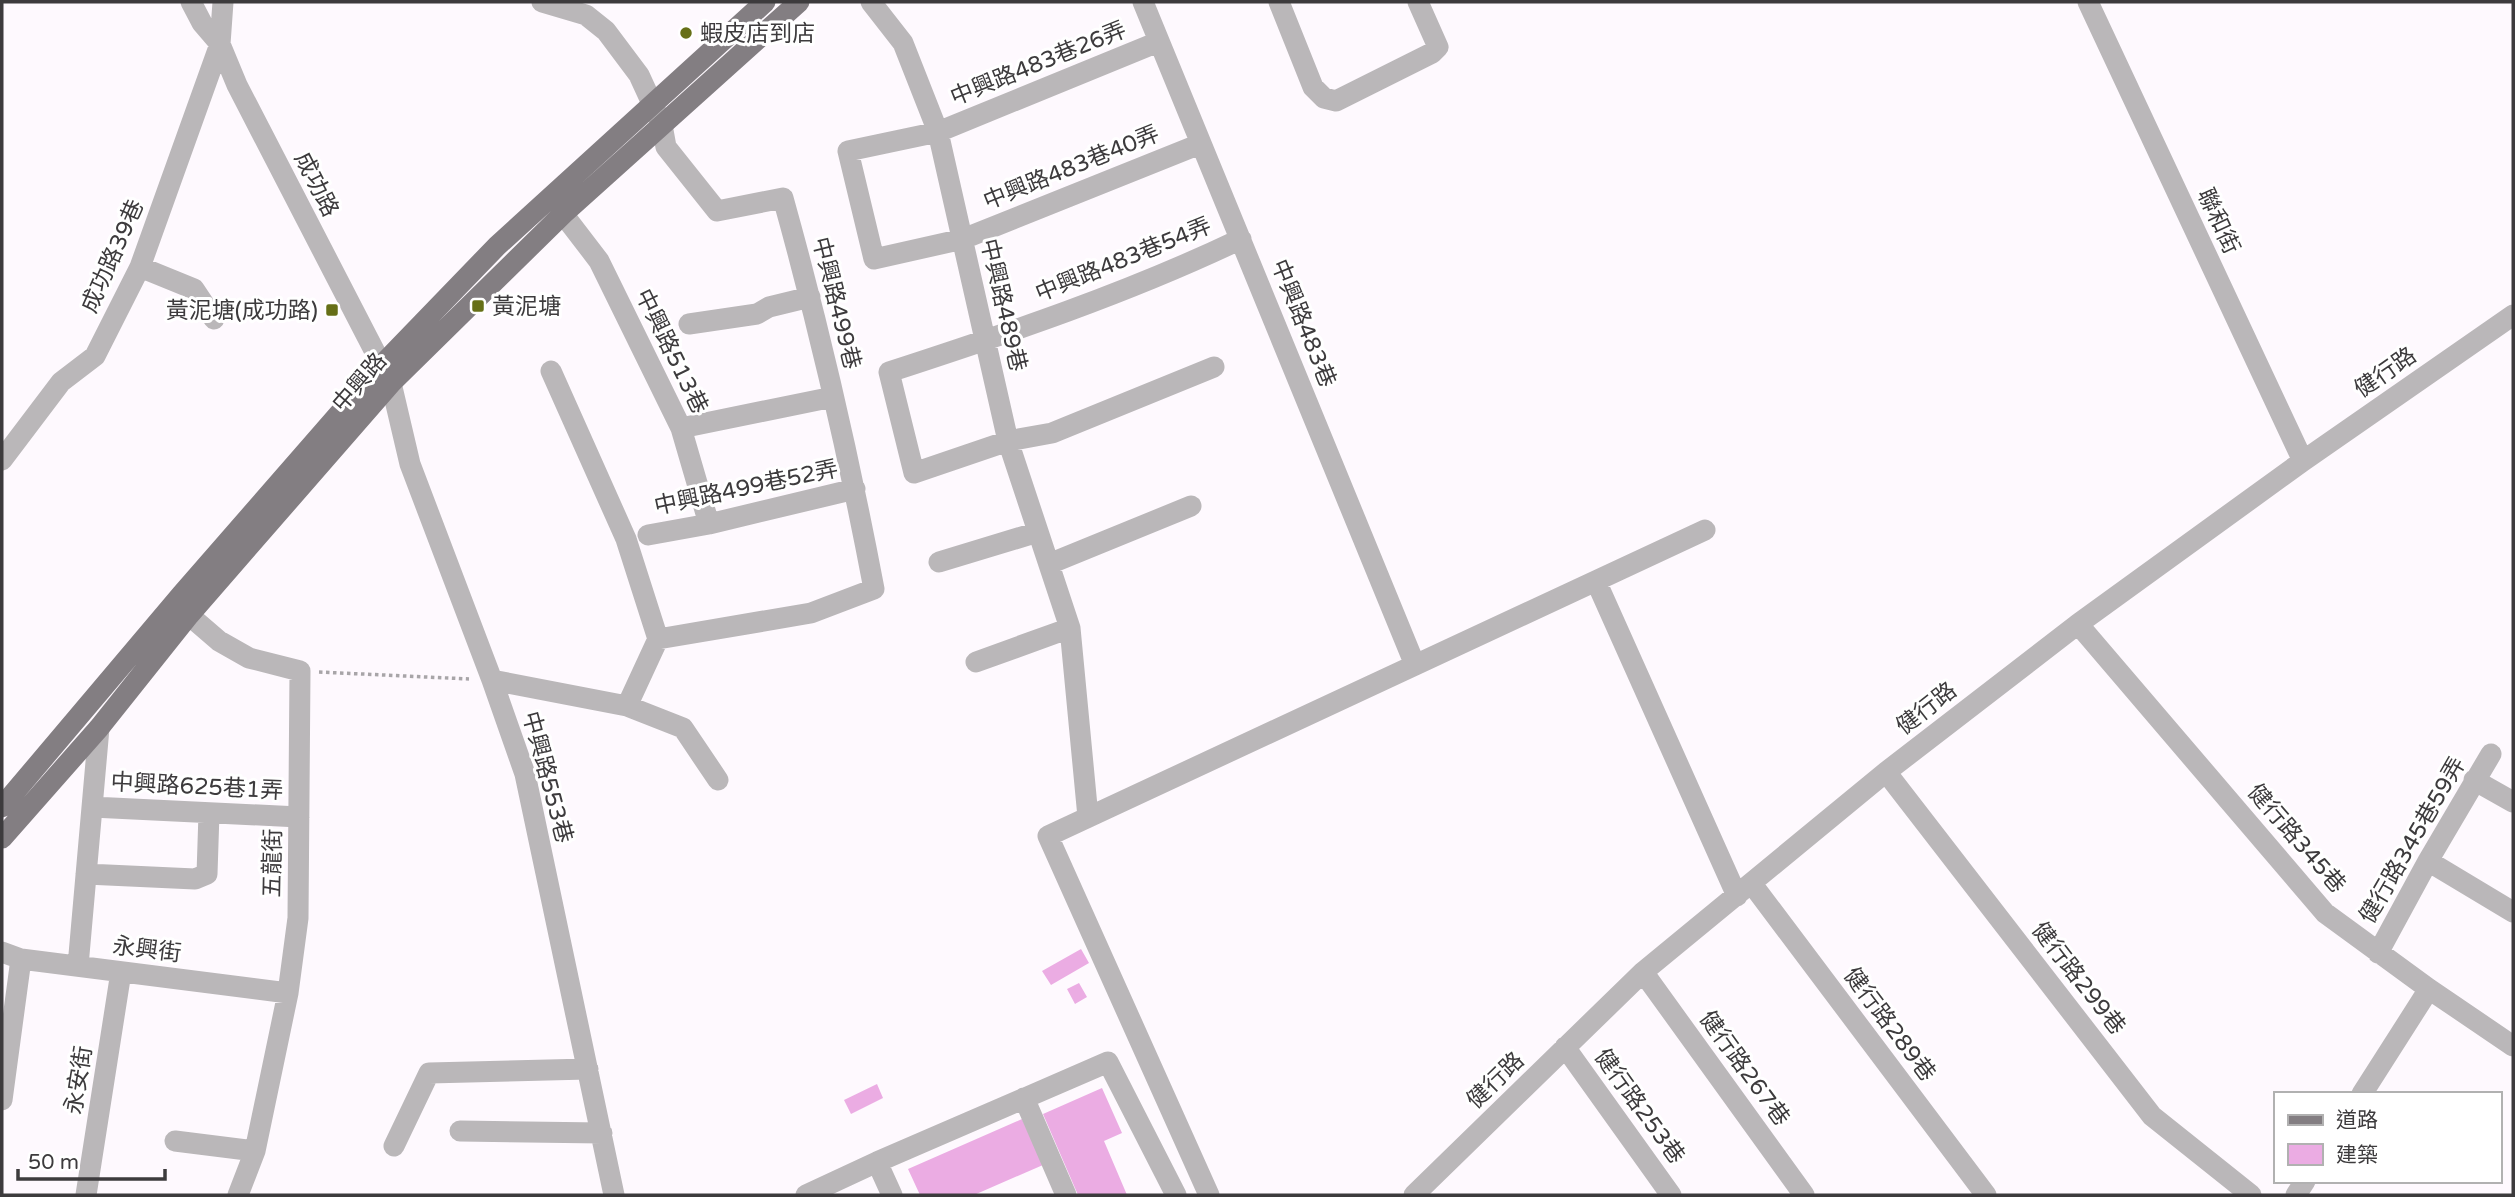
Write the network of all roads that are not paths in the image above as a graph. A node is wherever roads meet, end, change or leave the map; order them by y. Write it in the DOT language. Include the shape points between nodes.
graph roads {
  1 [pos="191,2"];
  2 [pos="223,2"];
  3 [pos="542,2"];
  4 [pos="765,2"];
  5 [pos="799,2"];
  6 [pos="871,2"];
  7 [pos="1143,2"];
  8 [pos="1279,2"];
  9 [pos="1418,2"];
  10 [pos="2088,2"];
  11 [pos="1158,42"];
  12 [pos="220,44"];
  13 [pos="653,105"];
  14 [pos="662,125"];
  15 [pos="937,132"];
  16 [pos="1200,144"];
  17 [pos="563,214"];
  18 [pos="864,214"];
  19 [pos="962,239"];
  20 [pos="1241,239"];
  21 [pos="140,267"];
  22 [pos="810,297"];
  23 [pos="2513,315"];
  24 [pos="214,319"];
  25 [pos="689,324"];
  26 [pos="985,341"];
  27 [pos="1214,366"];
  28 [pos="551,371"];
  29 [pos="386,374"];
  30 [pos="833,397"];
  31 [pos="681,428"];
  32 [pos="1008,441"];
  33 [pos="2,460"];
  34 [pos="2303,461"];
  35 [pos="855,489"];
  36 [pos="1191,506"];
  37 [pos="709,524"];
  38 [pos="1705,530"];
  39 [pos="1038,532"];
  40 [pos="648,535"];
  41 [pos="939,562"];
  42 [pos="1049,564"];
  43 [pos="1596,580"];
  44 [pos="182,609"];
  45 [pos="2078,625"];
  46 [pos="1070,628"];
  47 [pos="658,639"];
  48 [pos="976,662"];
  49 [pos="1415,665"];
  50 [pos="492,680"];
  51 [pos="627,706"];
  52 [pos="99,728"];
  53 [pos="2491,754"];
  54 [pos="1886,772"];
  55 [pos="718,780"];
  56 [pos="2474,780"];
  57 [pos="2513,802"];
  58 [pos="2,807"];
  59 [pos="92,807"];
  60 [pos="209,813"];
  61 [pos="299,817"];
  62 [pos="1088,817"];
  63 [pos="2,838"];
  64 [pos="2428,861"];
  65 [pos="86,874"];
  66 [pos="1745,890"];
  67 [pos="2513,912"];
  68 [pos="2378,953"];
  69 [pos="12,955"];
  70 [pos="78,966"];
  71 [pos="121,972"];
  72 [pos="1643,972"];
  73 [pos="2429,989"];
  74 [pos="288,993"];
  75 [pos="2513,1046"];
  76 [pos="1565,1047"];
  77 [pos="588,1069"];
  78 [pos="2363,1092"];
  79 [pos="1024,1098"];
  80 [pos="2,1100"];
  81 [pos="460,1131"];
  82 [pos="602,1133"];
  83 [pos="176,1141"];
  84 [pos="394,1146"];
  85 [pos="255,1151"];
  86 [pos="877,1162"];
  87 [pos="86,1195"];
  88 [pos="238,1195"];
  89 [pos="614,1195"];
  90 [pos="806,1195"];
  91 [pos="891,1195"];
  92 [pos="1066,1195"];
  93 [pos="1176,1195"];
  94 [pos="1209,1195"];
  95 [pos="1414,1195"];
  96 [pos="1671,1195"];
  97 [pos="1804,1195"];
  98 [pos="1986,1195"];
  99 [pos="2251,1195"];
  1 -- 12 [label="street"];
  2 -- 12 [label="street, 成功路"];
  3 -- 13 [label="street" via="586,15 606,31 639,75"];
  4 -- 13 [label="main road, 中興路"];
  5 -- 14 [label="main road, 中興路"];
  6 -- 15 [label="street, 中興路489巷" via="903,43"];
  7 -- 11 [label="street, 中興路483巷"];
  8 -- 9 [label="street" via="1313,87 1324,99 1336,101 1438,47"];
  10 -- 34 [label="street, 聯和街"];
  11 -- 15 [label="street, 中興路483巷26弄"];
  11 -- 16 [label="street, 中興路483巷"];
  12 -- 21 [label="street, 成功路39巷"];
  12 -- 29 [label="street, 成功路"];
  13 -- 14 [label="street"];
  13 -- 29 [label="main road, 中興路" via="497,246"];
  14 -- 17 [label="main road, 中興路"];
  14 -- 22 [label="street, 中興路499巷" via="666,148 717,211 783,198"];
  15 -- 18 [label="street, 中興路483巷26弄" via="848,151"];
  15 -- 19 [label="street, 中興路489巷"];
  16 -- 19 [label="street, 中興路483巷40弄"];
  16 -- 20 [label="street, 中興路483巷"];
  17 -- 29 [label="main road, 中興路"];
  17 -- 31 [label="street, 中興路513巷" via="599,261"];
  18 -- 19 [label="street, 中興路483巷40弄" via="874,259"];
  19 -- 26 [label="street, 中興路489巷"];
  20 -- 26 [label="street, 中興路483巷54弄" via="1177,270"];
  20 -- 49 [label="street, 中興路483巷"];
  21 -- 24 [label="street" via="194,289"];
  21 -- 33 [label="street, 成功路39巷" via="95,356 61,382"];
  22 -- 25 [label="street" via="757,314"];
  22 -- 30 [label="street, 中興路499巷"];
  23 -- 34 [label="street, 健行路"];
  26 -- 32 [label="street, 中興路489巷"];
  26 -- 32 [label="street, 中興路483巷54弄" via="889,372 900,420 914,473"];
  27 -- 32 [label="street" via="1052,433"];
  28 -- 47 [label="street" via="626,539"];
  29 -- 44 [label="main road, 中興路"];
  29 -- 50 [label="street, 中興路553巷" via="410,464"];
  30 -- 31 [label="street"];
  30 -- 35 [label="street, 中興路499巷"];
  31 -- 37 [label="street, 中興路513巷"];
  32 -- 39 [label="street, 中興路489巷"];
  34 -- 45 [label="street, 健行路"];
  35 -- 37 [label="street, 中興路499巷52弄"];
  35 -- 47 [label="street, 中興路499巷" via="874,589 811,613"];
  36 -- 42 [label="street"];
  37 -- 40 [label="street, 中興路499巷52弄"];
  38 -- 43 [label="street"];
  39 -- 41 [label="street"];
  39 -- 42 [label="street, 中興路489巷"];
  42 -- 46 [label="street, 中興路489巷"];
  43 -- 49 [label="street"];
  43 -- 66 [label="street, 健行路289巷"];
  44 -- 52 [label="main road, 中興路"];
  44 -- 58 [label="main road, 中興路"];
  44 -- 61 [label="street, 五龍街" via="248,658 300,671"];
  45 -- 54 [label="street, 健行路"];
  45 -- 68 [label="street, 健行路345巷" via="2325,913"];
  46 -- 48 [label="street"];
  46 -- 62 [label="street, 中興路489巷"];
  47 -- 51 [label="street"];
  49 -- 62 [label="street"];
  50 -- 51 [label="street"];
  50 -- 77 [label="street, 中興路553巷" via="525,774"];
  51 -- 55 [label="street" via="683,727"];
  52 -- 59 [label="street"];
  52 -- 63 [label="main road, 中興路"];
  53 -- 56 [label="street, 健行路345巷59弄"];
  54 -- 66 [label="street, 健行路"];
  54 -- 99 [label="street, 健行路299巷" via="2152,1116"];
  56 -- 57 [label="street"];
  56 -- 64 [label="street, 健行路345巷59弄"];
  59 -- 60 [label="street, 中興路625巷1弄"];
  59 -- 65 [label="street"];
  60 -- 61 [label="street, 中興路625巷1弄"];
  60 -- 65 [label="street" via="206,874 195,880"];
  61 -- 74 [label="street, 五龍街" via="298,918"];
  62 -- 94 [label="street" via="1048,836"];
  64 -- 67 [label="street"];
  64 -- 68 [label="street, 健行路345巷59弄"];
  65 -- 70 [label="street"];
  66 -- 72 [label="street, 健行路"];
  66 -- 98 [label="street, 健行路289巷"];
  68 -- 73 [label="street, 健行路345巷"];
  69 -- 70 [label="street, 永興街"];
  69 -- 80 [label="street"];
  70 -- 71 [label="street, 永興街"];
  71 -- 74 [label="street, 永興街"];
  71 -- 87 [label="street, 永安街"];
  72 -- 76 [label="street, 健行路"];
  72 -- 97 [label="street, 健行路267巷"];
  73 -- 75 [label="street, 健行路345巷"];
  73 -- 78 [label="street"];
  74 -- 85 [label="street, 五龍街"];
  76 -- 95 [label="street, 健行路"];
  76 -- 96 [label="street, 健行路253巷"];
  77 -- 82 [label="street, 中興路553巷"];
  77 -- 84 [label="street" via="429,1073"];
  79 -- 86 [label="street"];
  79 -- 92 [label="street"];
  79 -- 93 [label="street" via="1108,1062"];
  81 -- 82 [label="street"];
  82 -- 89 [label="street, 中興路553巷"];
  83 -- 85 [label="street"];
  85 -- 88 [label="street, 五龍街"];
  86 -- 90 [label="street"];
  86 -- 91 [label="street"];
}
